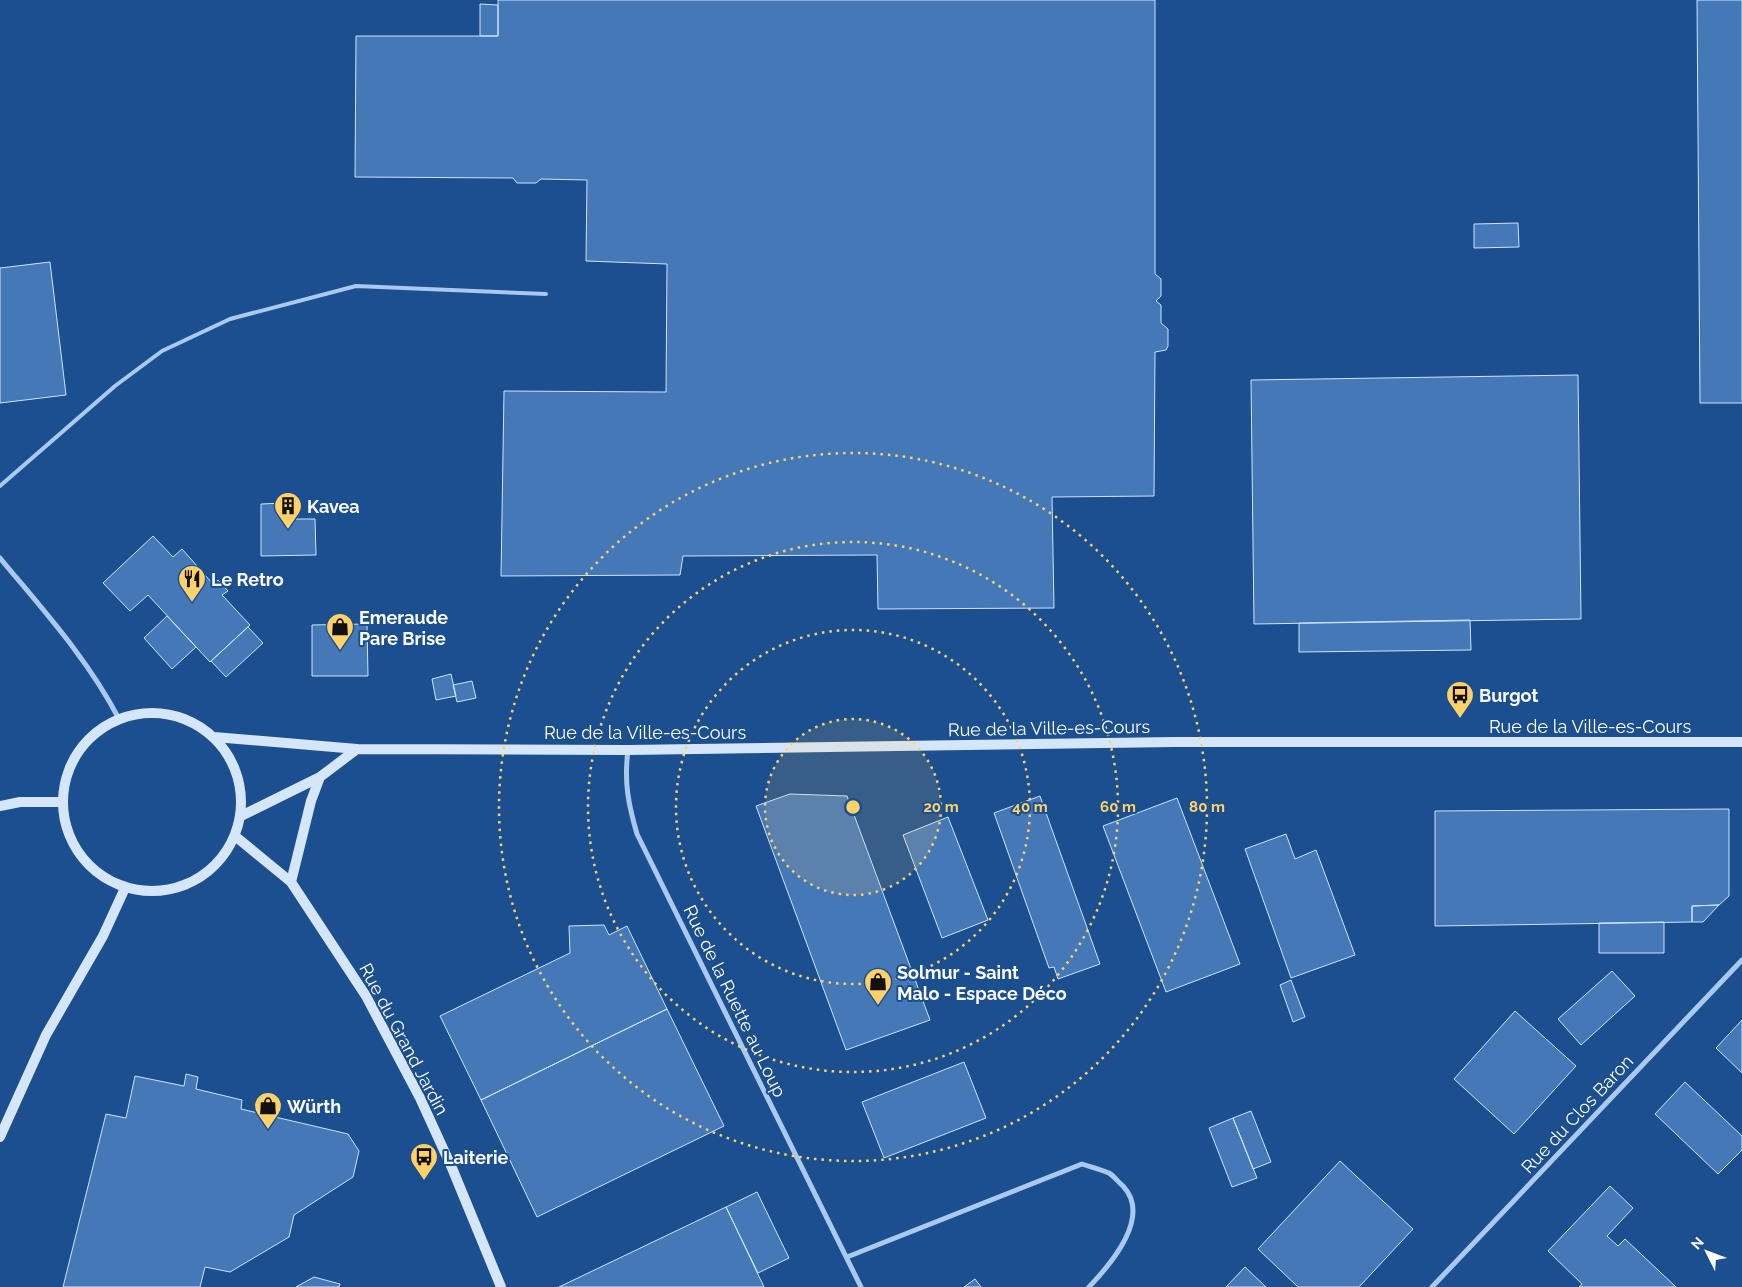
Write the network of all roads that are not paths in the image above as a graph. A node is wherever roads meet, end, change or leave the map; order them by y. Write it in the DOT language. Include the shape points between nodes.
graph roads {
  1 [pos="546,294"];
  2 [pos="0,486"];
  3 [pos="0,558"];
  4 [pos="119,719"];
  5 [pos="214,737"];
  6 [pos="1742,742"];
  7 [pos="357,749"];
  8 [pos="628,750"];
  9 [pos="320,777"];
  10 [pos="62,802"];
  11 [pos="0,806"];
  12 [pos="241,816"];
  13 [pos="235,836"];
  14 [pos="291,882"];
  15 [pos="124,888"];
  16 [pos="1742,960"];
  17 [pos="0,1137"];
  18 [pos="847,1257"];
  19 [pos="501,1287"];
  20 [pos="861,1287"];
  21 [pos="1089,1287"];
  22 [pos="1432,1287"];
  1 -- 2 [label="lane" via="356,286 230,319 162,351 115,386"];
  3 -- 4 [label="street" via="74,646 106,693"];
  4 -- 5 [label="street" via="144,713 169,714 193,723"];
  4 -- 10 [label="street" via="96,732 78,752 66,776"];
  5 -- 7 [label="street, Rue de la Ville-es-Cours"];
  5 -- 12 [label="street" via="237,773"];
  6 -- 8 [label="street, Rue de la Ville-es-Cours" via="1175,742"];
  7 -- 8 [label="street, Rue de la Ville-es-Cours"];
  7 -- 9 [label="street"];
  8 -- 18 [label="street, Rue de la Ruette au Loup" via="627,800 637,834"];
  9 -- 12 [label="street"];
  9 -- 14 [label="street"];
  10 -- 11 [label="street" via="20,802"];
  10 -- 15 [label="street" via="69,839 91,869"];
  12 -- 13 [label="street"];
  13 -- 14 [label="street, Rue du Grand Jardin"];
  13 -- 15 [label="street" via="221,860 202,878 177,889 151,892"];
  14 -- 19 [label="street, Rue du Grand Jardin" via="366,996 420,1098"];
  15 -- 17 [label="street" via="102,936 46,1035"];
  16 -- 22 [label="street, Rue du Clos Baron"];
  18 -- 20 [label="street, Rue de la Ruette au Loup"];
  18 -- 21 [label="street" via="1082,1164 1110,1174 1128,1193 1133,1209 1130,1229 1109,1266"];
}
